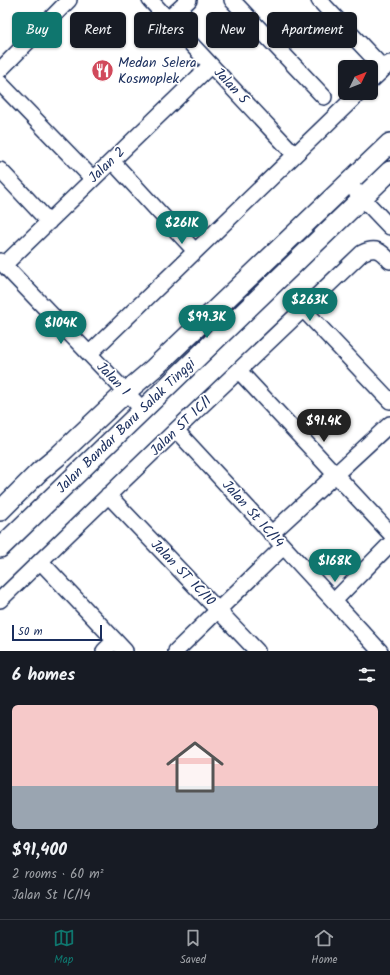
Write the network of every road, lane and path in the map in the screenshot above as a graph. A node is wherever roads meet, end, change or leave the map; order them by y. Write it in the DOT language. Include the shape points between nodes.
graph roads {
  1 [pos="69,0"];
  2 [pos="150,0"];
  3 [pos="188,0"];
  4 [pos="232,0"];
  5 [pos="319,0"];
  6 [pos="161,12"];
  7 [pos="175,12"];
  8 [pos="194,48"];
  9 [pos="210,65"];
  10 [pos="387,66"];
  11 [pos="0,70"];
  12 [pos="378,74"];
  13 [pos="0,83"];
  14 [pos="324,97"];
  15 [pos="352,100"];
  16 [pos="390,143"];
  17 [pos="295,155"];
  18 [pos="112,161"];
  19 [pos="0,170"];
  20 [pos="390,171"];
  21 [pos="94,179"];
  22 [pos="348,183"];
  23 [pos="363,198"];
  24 [pos="48,222"];
  25 [pos="390,227"];
  26 [pos="195,251"];
  27 [pos="390,261"];
  28 [pos="2,263"];
  29 [pos="303,309"];
  30 [pos="88,354"];
  31 [pos="239,370"];
  32 [pos="126,392"];
  33 [pos="390,401"];
  34 [pos="143,410"];
  35 [pos="390,424"];
  36 [pos="176,430"];
  37 [pos="39,472"];
  38 [pos="336,474"];
  39 [pos="0,494"];
  40 [pos="108,495"];
  41 [pos="0,511"];
  42 [pos="390,533"];
  43 [pos="271,534"];
  44 [pos="390,544"];
  45 [pos="0,548"];
  46 [pos="283,548"];
  47 [pos="41,562"];
  48 [pos="0,600"];
  49 [pos="334,601"];
  50 [pos="218,610"];
  51 [pos="120,646"];
  52 [pos="104,651"];
  53 [pos="176,651"];
  54 [pos="258,651"];
  55 [pos="380,651"];
  1 -- 11 [label="street"];
  2 -- 6 [label="street, Jalan 5"];
  3 -- 7 [label="street"];
  4 -- 14 [label="street"];
  5 -- 10 [label="street"];
  8 -- 9 [label="street, Jalan 5"];
  9 -- 17 [label="street, Jalan 5"];
  9 -- 18 [label="street, Jalan 2"];
  10 -- 12 [label="street"];
  13 -- 21 [label="street"];
  15 -- 17 [label="street"];
  16 -- 22 [label="main road, Jalan Bandar Baru Salak Tinggi"];
  17 -- 26 [label="street"];
  18 -- 21 [label="street, Jalan 2"];
  18 -- 26 [label="street"];
  19 -- 24 [label="street"];
  20 -- 23 [label="main road, Jalan Bandar Baru Salak Tinggi"];
  21 -- 24 [label="street, Jalan 2"];
  22 -- 23 [label="street"];
  22 -- 32 [label="main road, Jalan Bandar Baru Salak Tinggi"];
  23 -- 25 [label="street"];
  23 -- 34 [label="main road, Jalan Bandar Baru Salak Tinggi"];
  24 -- 28 [label="street, Jalan 2"];
  26 -- 30 [label="street"];
  27 -- 29 [label="street, Jalan ST 1C/1" via="383,253 375,250 362,253"];
  28 -- 30 [label="street, Jalan 1"];
  29 -- 31 [label="street, Jalan ST 1C/1"];
  29 -- 33 [label="street"];
  30 -- 32 [label="street, Jalan 1"];
  31 -- 36 [label="street, Jalan ST 1C/1"];
  31 -- 38 [label="street"];
  32 -- 34 [label="street, Jalan 1"];
  32 -- 37 [label="main road, Jalan Bandar Baru Salak Tinggi"];
  34 -- 45 [label="main road, Jalan Bandar Baru Salak Tinggi"];
  35 -- 38 [label="street"];
  36 -- 40 [label="street, Jalan ST 1C/1"];
  36 -- 43 [label="street, Jalan St 1C/14"];
  37 -- 39 [label="main road"];
  37 -- 41 [label="main road, Jalan Bandar Baru Salak Tinggi"];
  38 -- 42 [label="street"];
  38 -- 43 [label="street"];
  40 -- 47 [label="street, Jalan ST 1C/1"];
  40 -- 50 [label="street, Jalan ST 1C/10"];
  43 -- 46 [label="street, Jalan St 1C/14"];
  44 -- 49 [label="street"];
  46 -- 49 [label="street, Jalan St 1C/14"];
  46 -- 50 [label="street"];
  47 -- 48 [label="street, Jalan ST 1C/1"];
  47 -- 51 [label="street"];
  49 -- 55 [label="street, Jalan St 1C/14"];
  50 -- 53 [label="street"];
  50 -- 54 [label="street, Jalan ST 1C/10"];
  51 -- 52 [label="street"];
}
